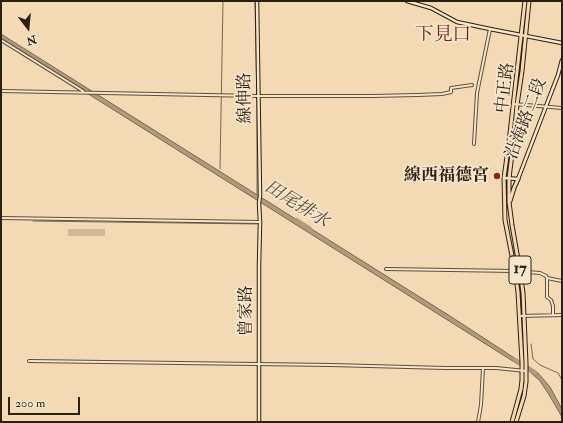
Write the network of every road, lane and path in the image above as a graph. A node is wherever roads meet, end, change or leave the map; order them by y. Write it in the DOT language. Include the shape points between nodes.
graph roads {
  1 [pos="257,1"];
  2 [pos="407,1"];
  3 [pos="525,1"];
  4 [pos="529,1"];
  5 [pos="490,29"];
  6 [pos="523,35"];
  7 [pos="1,40"];
  8 [pos="562,43"];
  9 [pos="562,60"];
  10 [pos="472,85"];
  11 [pos="1,91"];
  12 [pos="84,92"];
  13 [pos="258,96"];
  14 [pos="515,104"];
  15 [pos="546,106"];
  16 [pos="562,108"];
  17 [pos="474,144"];
  18 [pos="504,178"];
  19 [pos="509,178"];
  20 [pos="518,179"];
  21 [pos="260,201"];
  22 [pos="509,202"];
  23 [pos="1,218"];
  24 [pos="260,222"];
  25 [pos="386,269"];
  26 [pos="515,270"];
  27 [pos="520,271"];
  28 [pos="547,278"];
  29 [pos="562,281"];
  30 [pos="562,314"];
  31 [pos="524,315"];
  32 [pos="553,315"];
  33 [pos="520,316"];
  34 [pos="29,361"];
  35 [pos="259,365"];
  36 [pos="483,368"];
  37 [pos="522,370"];
  38 [pos="526,371"];
  39 [pos="512,420"];
  40 [pos="516,421"];
  41 [pos="259,422"];
  42 [pos="478,422"];
  1 -- 13 [label="street, 線伸路"];
  2 -- 5 [label="street" via="431,8 458,22"];
  3 -- 6 [label="main road, 中正路 / 17"];
  4 -- 6 [label="main road, 中正路 / 17"];
  5 -- 6 [label="street"];
  5 -- 17 [label="street" via="477,93"];
  6 -- 8 [label="street"];
  6 -- 14 [label="main road, 中正路 / 17"];
  7 -- 12 [label="street"];
  9 -- 15 [label="street, 沿海路二段"];
  10 -- 13 [label="street" via="451,88 451,92 442,94"];
  11 -- 12 [label="street"];
  12 -- 13 [label="street"];
  13 -- 21 [label="street, 線伸路"];
  14 -- 15 [label="street"];
  14 -- 18 [label="main road, 中正路 / 17"];
  14 -- 19 [label="main road, 中正路 / 17"];
  15 -- 16 [label="street"];
  15 -- 20 [label="street, 沿海路二段"];
  18 -- 19 [label="street, 沿海路二段"];
  18 -- 26 [label="main road, 沿海路二段 / 17" via="505,220"];
  19 -- 20 [label="street, 沿海路二段"];
  19 -- 22 [label="main road, 沿海路二段 / 17"];
  20 -- 22 [label="main road"];
  21 -- 24 [label="street, 曾家路"];
  22 -- 27 [label="main road, 沿海路二段 / 17"];
  23 -- 24 [label="street"];
  24 -- 35 [label="street, 曾家路"];
  25 -- 26 [label="street"];
  26 -- 27 [label="street"];
  26 -- 33 [label="main road, 沿海路二段 / 17"];
  27 -- 28 [label="street" via="540,273"];
  27 -- 31 [label="main road, 沿海路二段 / 17"];
  28 -- 29 [label="street"];
  28 -- 32 [label="street" via="547,297 551,300"];
  30 -- 32 [label="street"];
  31 -- 32 [label="street"];
  31 -- 33 [label="street"];
  31 -- 38 [label="main road, 沿海路二段 / 17"];
  33 -- 37 [label="main road, 沿海路二段 / 17"];
  34 -- 35 [label="street"];
  35 -- 36 [label="street"];
  35 -- 41 [label="street, 曾家路"];
  36 -- 37 [label="street"];
  36 -- 42 [label="street"];
  37 -- 38 [label="street"];
  37 -- 39 [label="main road, 17" via="521,389"];
  38 -- 40 [label="main road, 17" via="524,396"];
}
